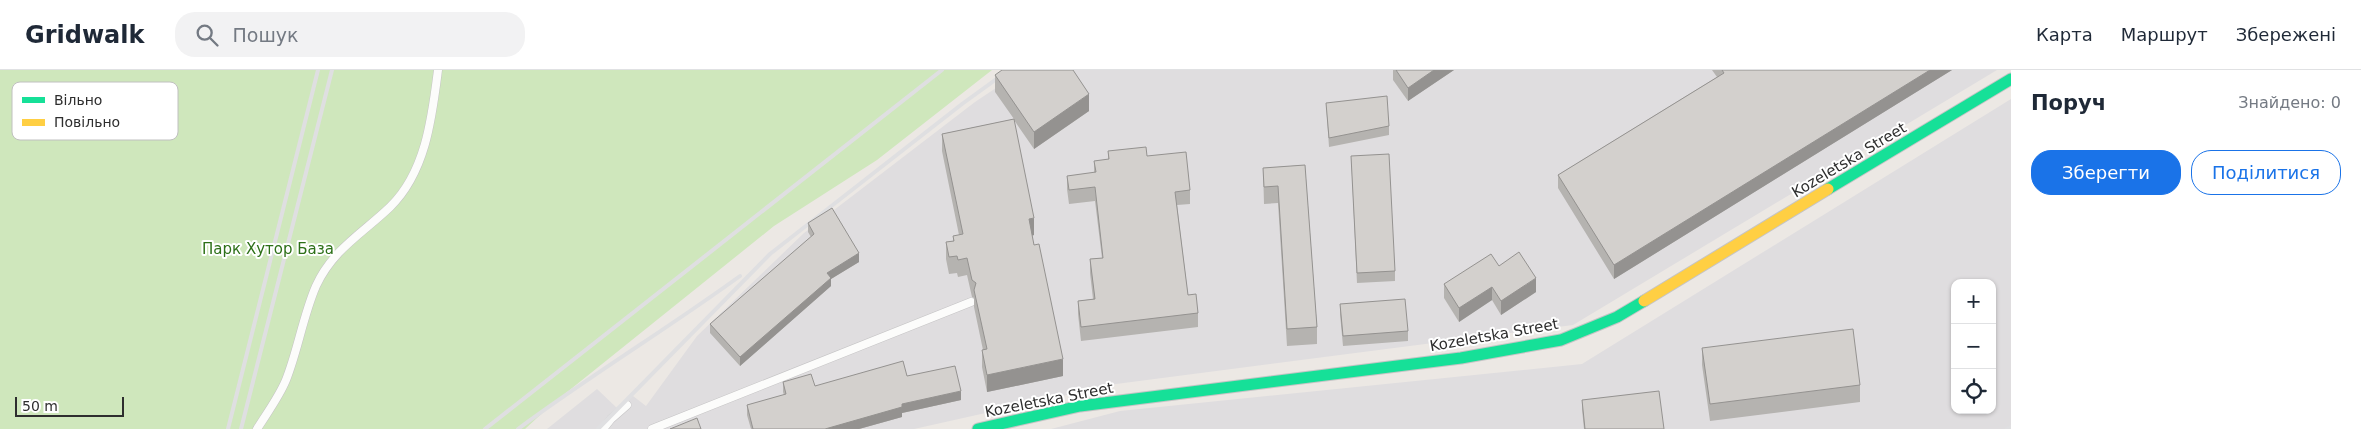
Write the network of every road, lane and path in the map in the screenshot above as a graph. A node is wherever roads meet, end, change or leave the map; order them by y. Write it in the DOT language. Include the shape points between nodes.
graph roads {
  1 [pos="438,70"];
  2 [pos="2011,79"];
  3 [pos="971,302"];
  4 [pos="627,405"];
  5 [pos="257,429"];
  6 [pos="603,429"];
  7 [pos="652,429"];
  8 [pos="978,429"];
  1 -- 5 [label="lane" via="432,120 415,170 391,206 342,247 316,286 285,382"];
  2 -- 8 [label="street, Kozeletska Street" via="1618,317 1561,340 1461,358 1080,406"];
  3 -- 7 [label="lane"];
  4 -- 6 [label="lane"];
}
